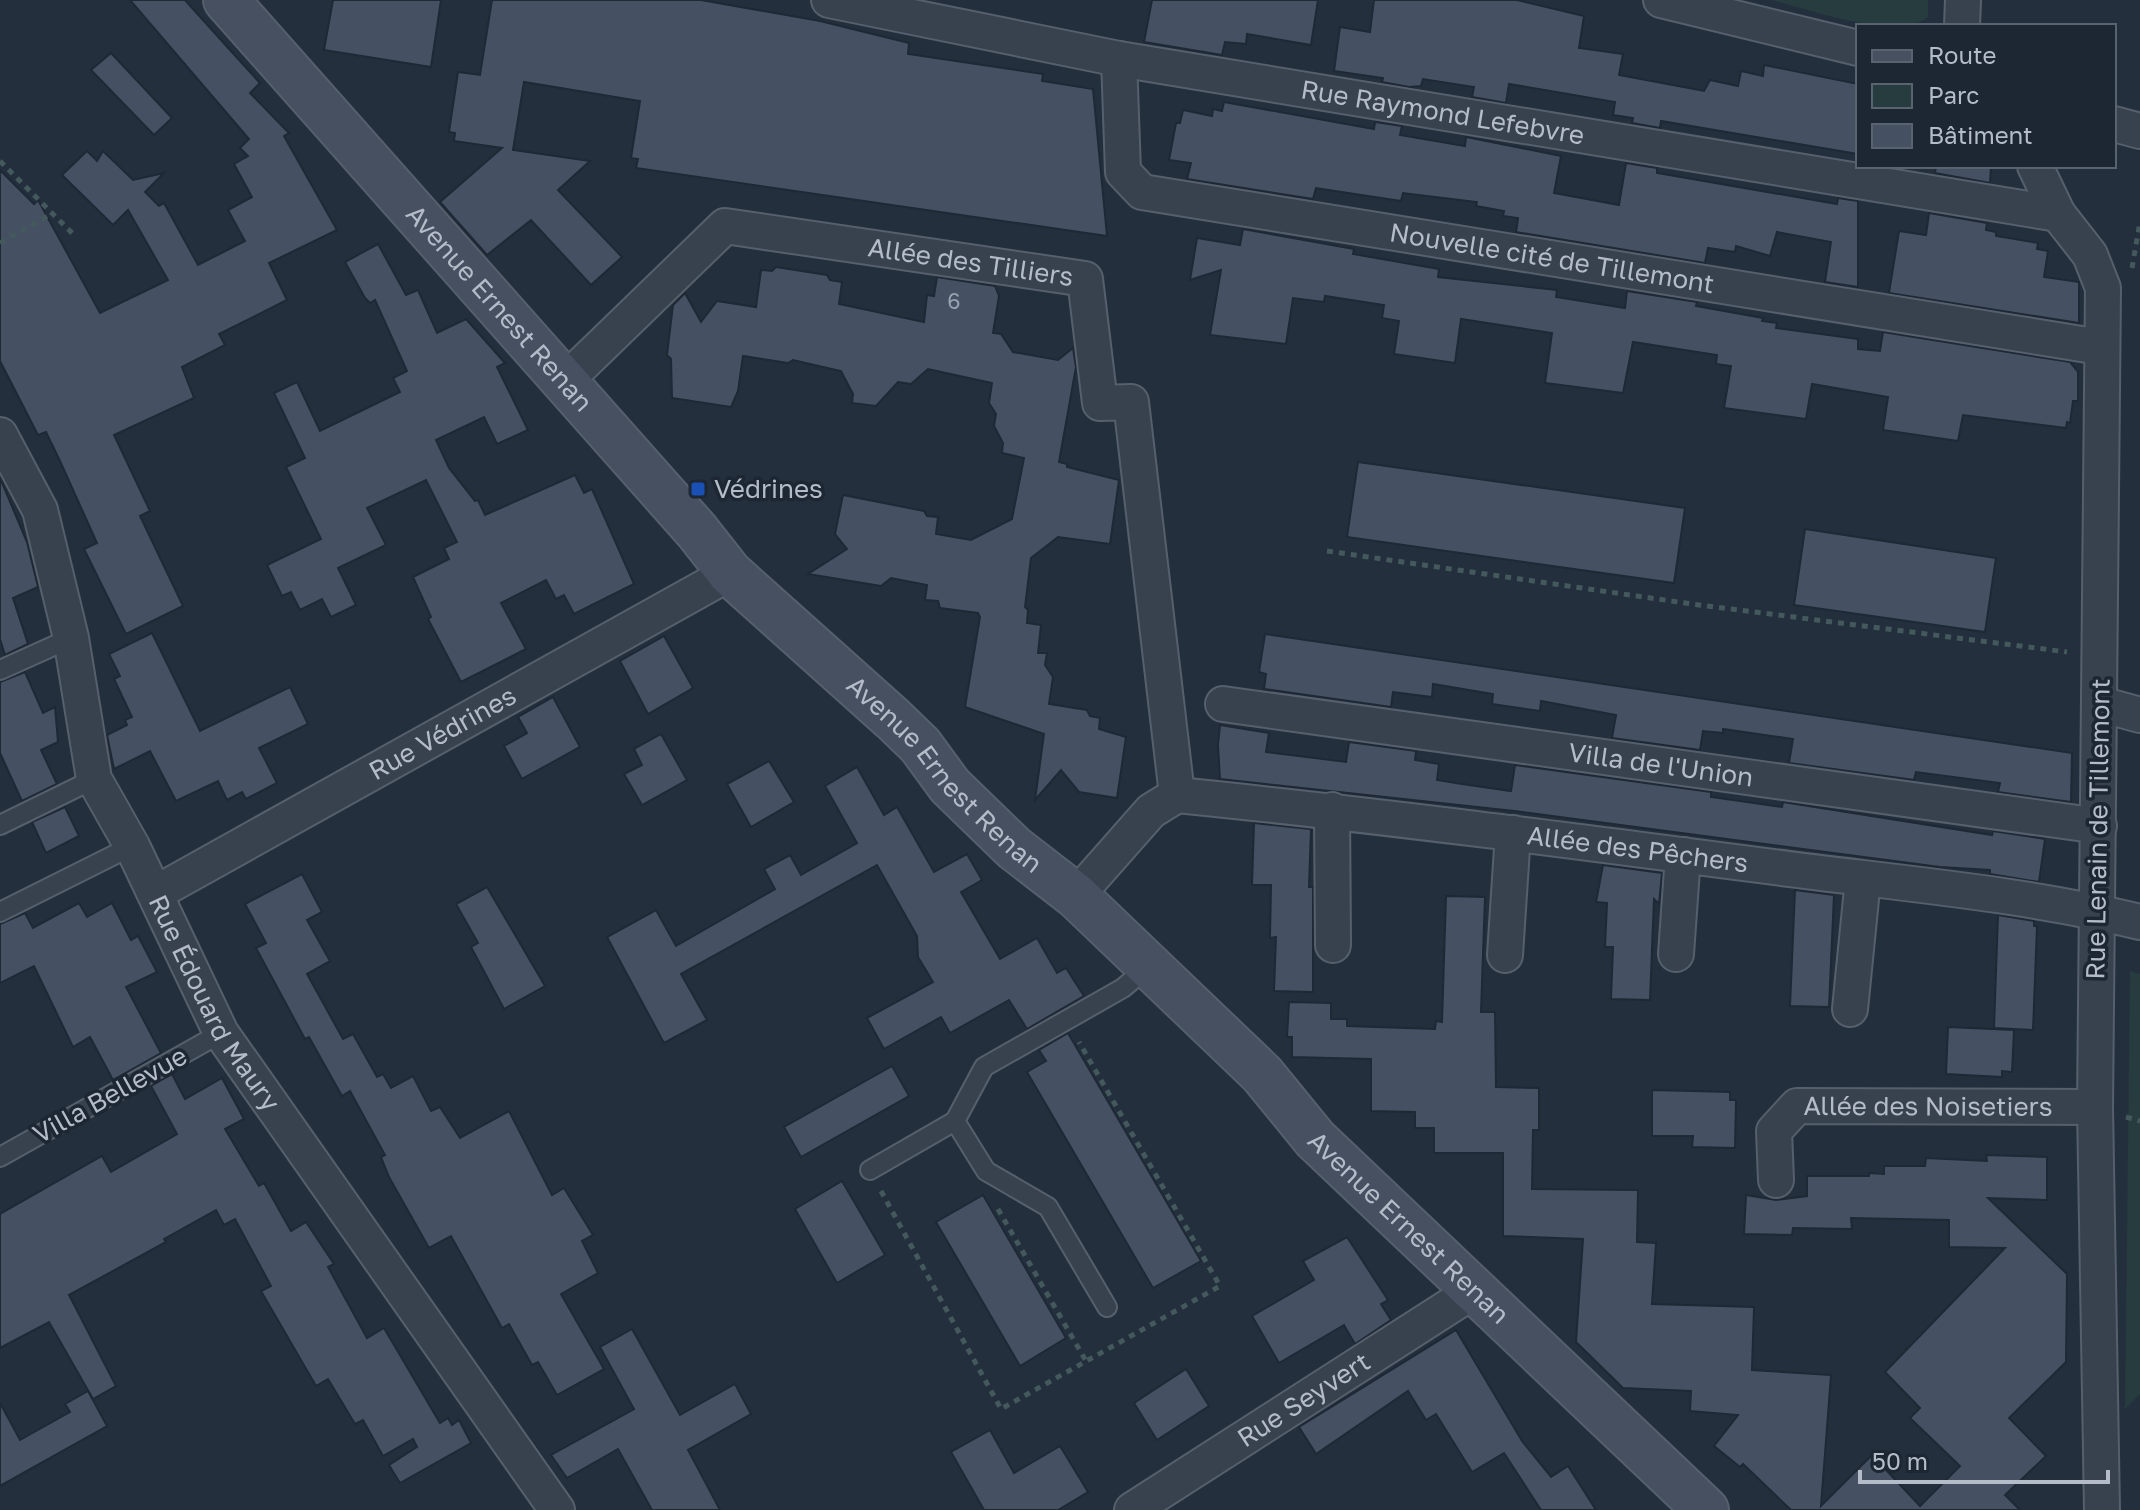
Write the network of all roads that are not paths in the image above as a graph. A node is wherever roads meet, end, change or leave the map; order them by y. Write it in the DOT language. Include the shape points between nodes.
graph roads {
  1 [pos="226,0"];
  2 [pos="829,0"];
  3 [pos="1661,0"];
  4 [pos="1963,0"];
  5 [pos="1962,24"];
  6 [pos="1856,48"];
  7 [pos="1119,59"];
  8 [pos="2116,125"];
  9 [pos="2140,131"];
  10 [pos="2036,168"];
  11 [pos="2058,214"];
  12 [pos="2100,347"];
  13 [pos="563,383"];
  14 [pos="0,435"];
  15 [pos="730,573"];
  16 [pos="71,638"];
  17 [pos="0,670"];
  18 [pos="1223,704"];
  19 [pos="2100,704"];
  20 [pos="2140,715"];
  21 [pos="94,779"];
  22 [pos="1177,795"];
  23 [pos="1332,810"];
  24 [pos="0,825"];
  25 [pos="2099,826"];
  26 [pos="1513,833"];
  27 [pos="132,846"];
  28 [pos="1683,855"];
  29 [pos="1863,879"];
  30 [pos="156,893"];
  31 [pos="1076,896"];
  32 [pos="2096,911"];
  33 [pos="0,912"];
  34 [pos="2140,922"];
  35 [pos="1333,945"];
  36 [pos="1676,954"];
  37 [pos="1505,955"];
  38 [pos="1149,966"];
  39 [pos="1850,1009"];
  40 [pos="221,1033"];
  41 [pos="2095,1107"];
  42 [pos="955,1121"];
  43 [pos="0,1157"];
  44 [pos="870,1170"];
  45 [pos="1776,1180"];
  46 [pos="1475,1290"];
  47 [pos="1107,1307"];
  48 [pos="557,1510"];
  49 [pos="1132,1510"];
  50 [pos="1706,1510"];
  51 [pos="2102,1510"];
  1 -- 13 [label="street, Avenue Ernest Renan"];
  2 -- 7 [label="street, Rue Raymond Lefebvre"];
  3 -- 6 [label="street"];
  4 -- 5 [label="street"];
  7 -- 11 [label="street, Rue Raymond Lefebvre"];
  7 -- 12 [label="street, Nouvelle cité de Tillemont" via="1123,172 1142,192"];
  8 -- 9 [label="street"];
  10 -- 11 [label="street, Rue Lenain de Tillemont"];
  11 -- 12 [label="street, Rue Lenain de Tillemont" via="2090,255 2103,288"];
  12 -- 19 [label="street, Rue Lenain de Tillemont"];
  13 -- 15 [label="street, Avenue Ernest Renan"];
  13 -- 22 [label="street, Allée des Tilliers" via="725,226 1085,279 1100,403 1131,402"];
  14 -- 16 [label="street, Rue Édouard Maury" via="40,510"];
  15 -- 30 [label="street, Rue Védrines"];
  15 -- 31 [label="street, Avenue Ernest Renan" via="920,745 950,786 1014,848"];
  16 -- 17 [label="lane"];
  16 -- 21 [label="street, Rue Édouard Maury"];
  18 -- 25 [label="street, Villa de l'Union"];
  19 -- 20 [label="street"];
  19 -- 25 [label="street, Rue Lenain de Tillemont"];
  21 -- 24 [label="lane"];
  21 -- 27 [label="street, Rue Édouard Maury"];
  22 -- 23 [label="street, Allée des Pêchers"];
  22 -- 31 [label="street" via="1151,811"];
  23 -- 26 [label="street, Allée des Pêchers"];
  23 -- 35 [label="street"];
  25 -- 32 [label="street, Rue Lenain de Tillemont"];
  26 -- 28 [label="street, Allée des Pêchers"];
  26 -- 37 [label="street"];
  27 -- 30 [label="street, Rue Édouard Maury"];
  27 -- 33 [label="lane"];
  28 -- 29 [label="street, Allée des Pêchers"];
  28 -- 36 [label="street"];
  29 -- 32 [label="street, Allée des Pêchers"];
  29 -- 39 [label="street"];
  30 -- 40 [label="street, Rue Édouard Maury"];
  31 -- 38 [label="street, Avenue Ernest Renan"];
  32 -- 34 [label="street, Allée des Pêchers"];
  32 -- 41 [label="street, Rue Lenain de Tillemont"];
  38 -- 42 [label="lane" via="1123,988 984,1067"];
  38 -- 46 [label="street, Avenue Ernest Renan" via="1262,1074 1315,1139"];
  40 -- 43 [label="lane, Villa Bellevue"];
  40 -- 48 [label="street, Rue Édouard Maury"];
  41 -- 45 [label="street, Allée des Noisetiers" via="1797,1106 1774,1131"];
  41 -- 51 [label="street, Rue Lenain de Tillemont"];
  42 -- 44 [label="lane"];
  42 -- 47 [label="lane" via="986,1171 1048,1207"];
  46 -- 49 [label="street, Rue Seyvert"];
  46 -- 50 [label="street, Avenue Ernest Renan"];
}
